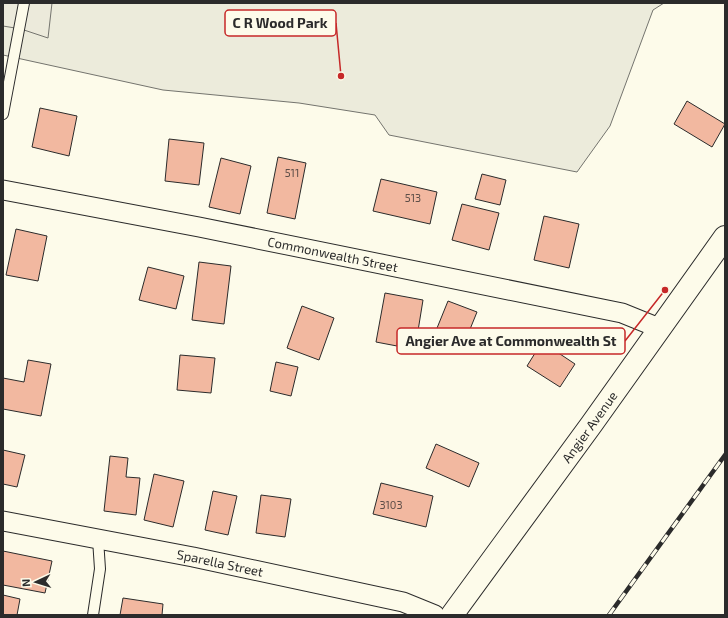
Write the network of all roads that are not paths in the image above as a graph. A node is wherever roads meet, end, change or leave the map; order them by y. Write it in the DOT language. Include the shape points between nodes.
graph roads {
  1 [pos="24,3"];
  2 [pos="3,114"];
  3 [pos="3,190"];
  4 [pos="725,237"];
  5 [pos="659,328"];
  6 [pos="3,521"];
  7 [pos="98,538"];
  8 [pos="93,615"];
  9 [pos="436,615"];
  10 [pos="452,615"];
  1 -- 2 [label="lane"];
  3 -- 5 [label="street, Commonwealth Street" via="622,313"];
  4 -- 5 [label="main road, Angier Avenue"];
  5 -- 10 [label="main road, Angier Avenue"];
  6 -- 7 [label="street, Sparella Street"];
  7 -- 8 [label="lane" via="100,569"];
  7 -- 9 [label="street, Sparella Street" via="403,602"];
}
